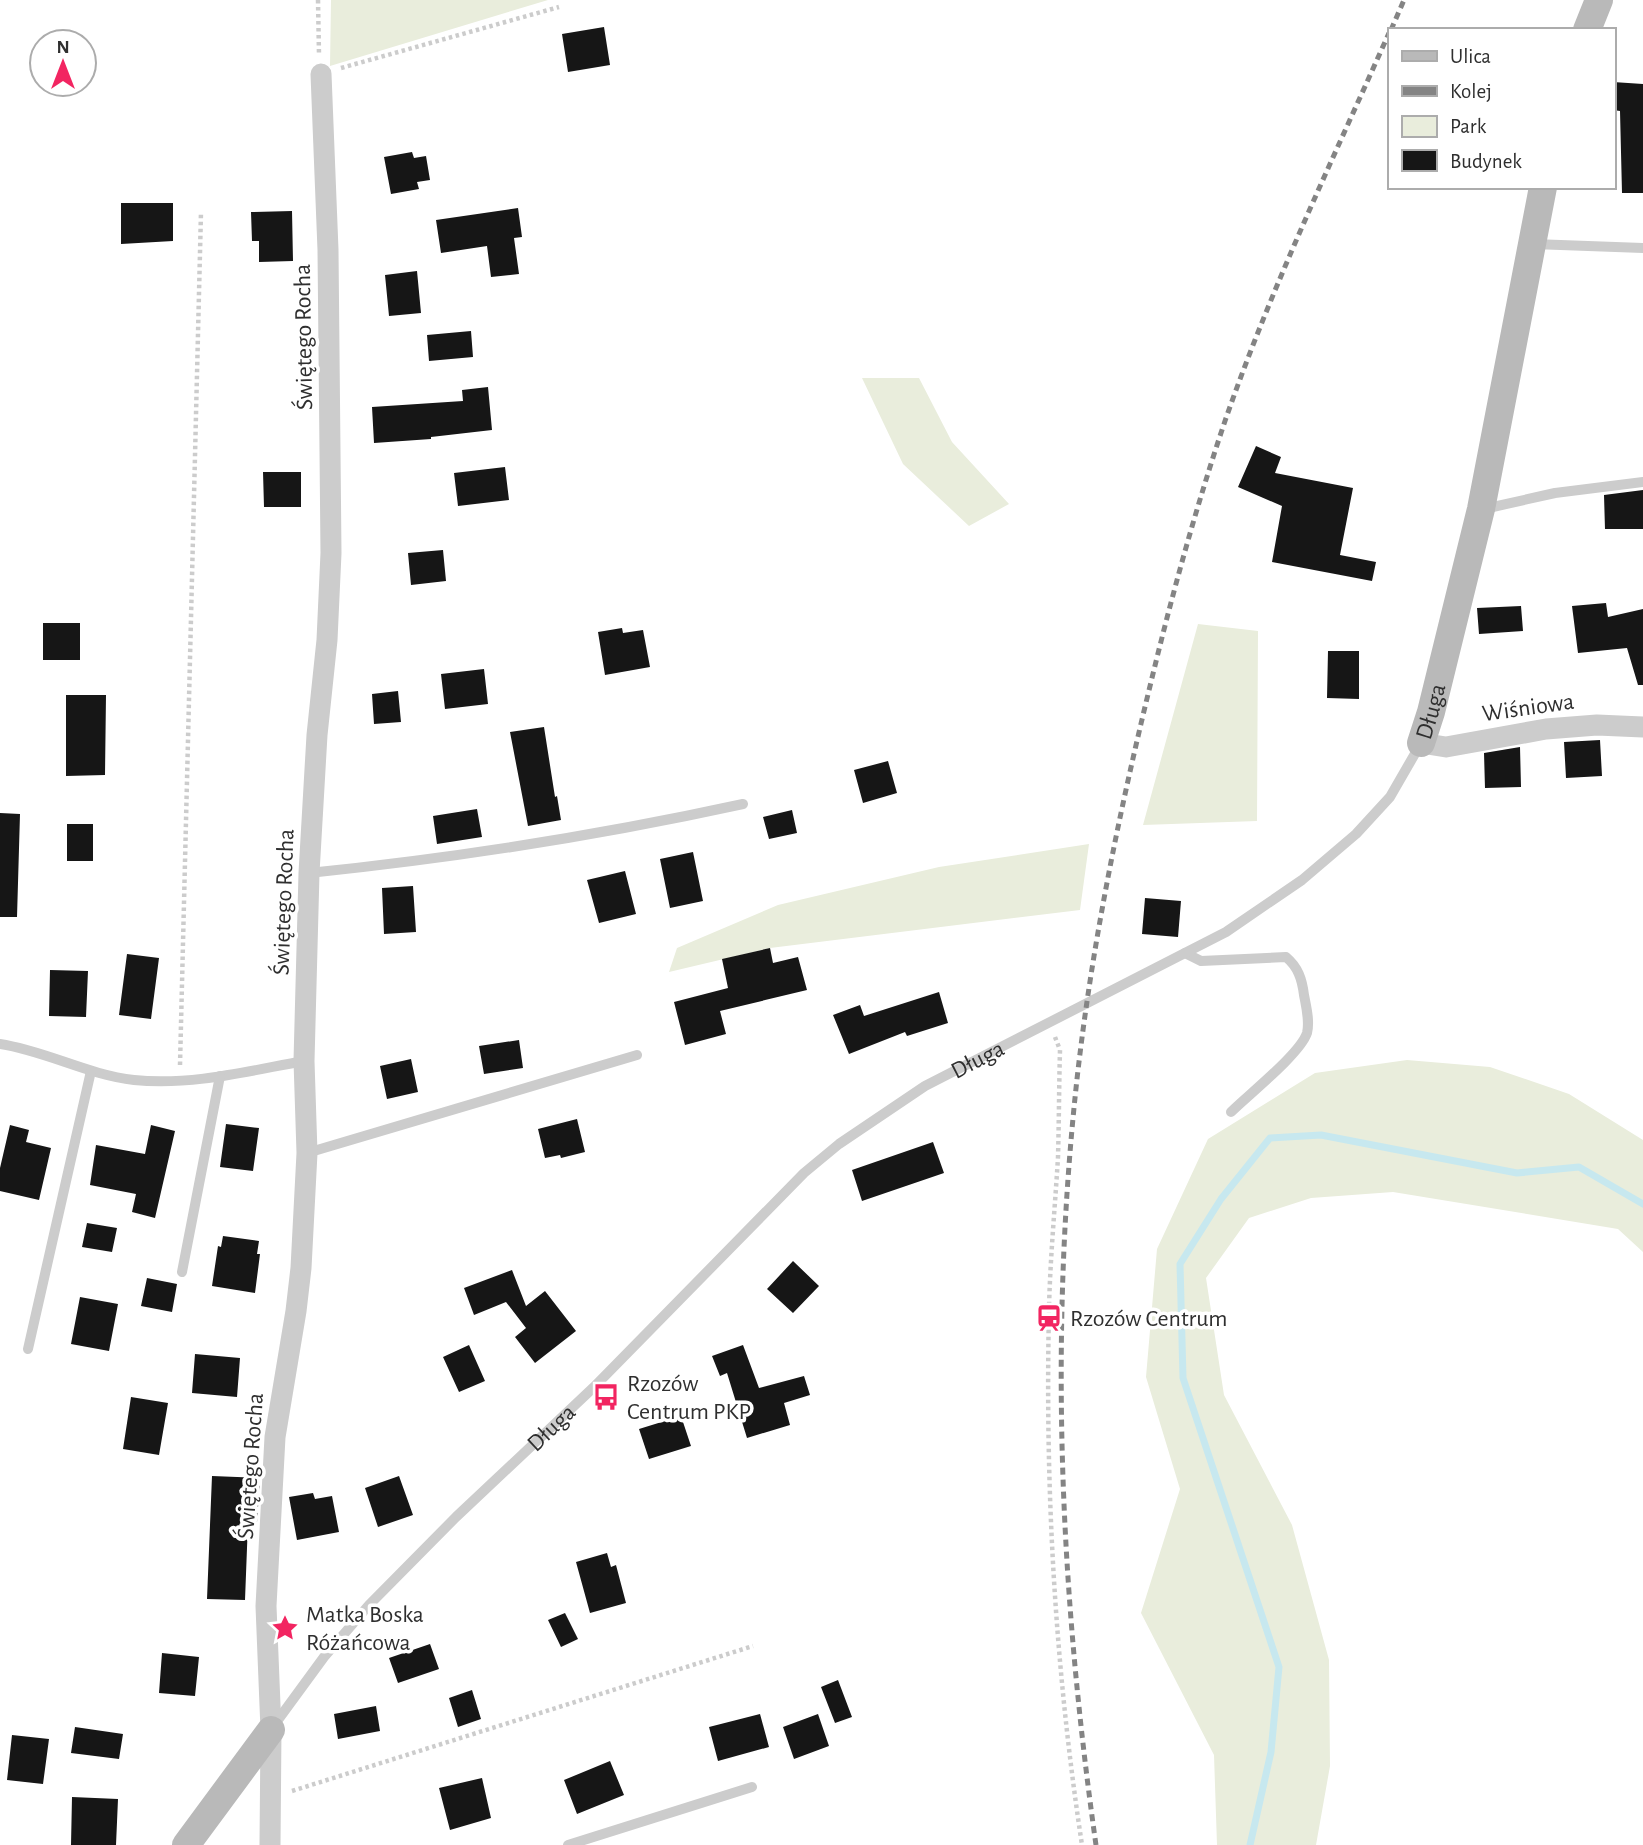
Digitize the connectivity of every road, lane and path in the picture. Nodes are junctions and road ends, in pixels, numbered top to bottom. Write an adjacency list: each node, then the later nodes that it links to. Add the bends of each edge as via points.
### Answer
1 (318, 0): 5 (path)
2 (1599, 0): 4 (street)
3 (559, 7): 5 (path)
4 (1588, 28)
5 (321, 74): 15 (street, Świętego Rocha, via 331,553)
6 (1543, 189): 8 (street, Długa)
7 (201, 212): 23 (path)
8 (1530, 243): 9 (lane); 11 (street, Długa)
9 (1643, 248)
10 (1643, 482): 11 (lane)
11 (1481, 509): 13 (street, Długa)
12 (1643, 727): 13 (street, Wiśniowa, via 1546,729 1446,747)
13 (1421, 743): 16 (lane, Długa, via 1390,797 1356,834 1280,895)
14 (743, 804): 15 (lane, via 587,834)
15 (309, 873): 20 (street, Świętego Rocha)
16 (1185, 953): 17 (lane, Długa); 24 (lane, via 1201,961 1286,957 1296,966 1303,989 1307,1033 1295,1051)
17 (1049, 1023): 29 (lane, Długa, via 925,1086 804,1173 594,1387 369,1605); 35 (path, via 1060,1050 1049,1309 1053,1588)
18 (0, 1044): 21 (lane, via 26,1048)
19 (637, 1055): 25 (lane)
20 (304, 1061): 22 (lane); 25 (street, Świętego Rocha)
21 (91, 1071): 23 (lane, via 133,1080); 27 (lane)
22 (219, 1076): 23 (lane); 26 (lane)
23 (180, 1081)
24 (1231, 1112)
25 (307, 1153): 29 (street, Świętego Rocha, via 296,1311 275,1437 267,1606)
26 (182, 1272)
27 (28, 1349)
28 (753, 1646): 31 (path)
29 (271, 1730): 31 (street, Świętego Rocha); 32 (street, Długa)
30 (752, 1787): 34 (lane)
31 (271, 1797): 33 (street, Świętego Rocha)
32 (186, 1845)
33 (270, 1845)
34 (568, 1845)
35 (1082, 1845)

